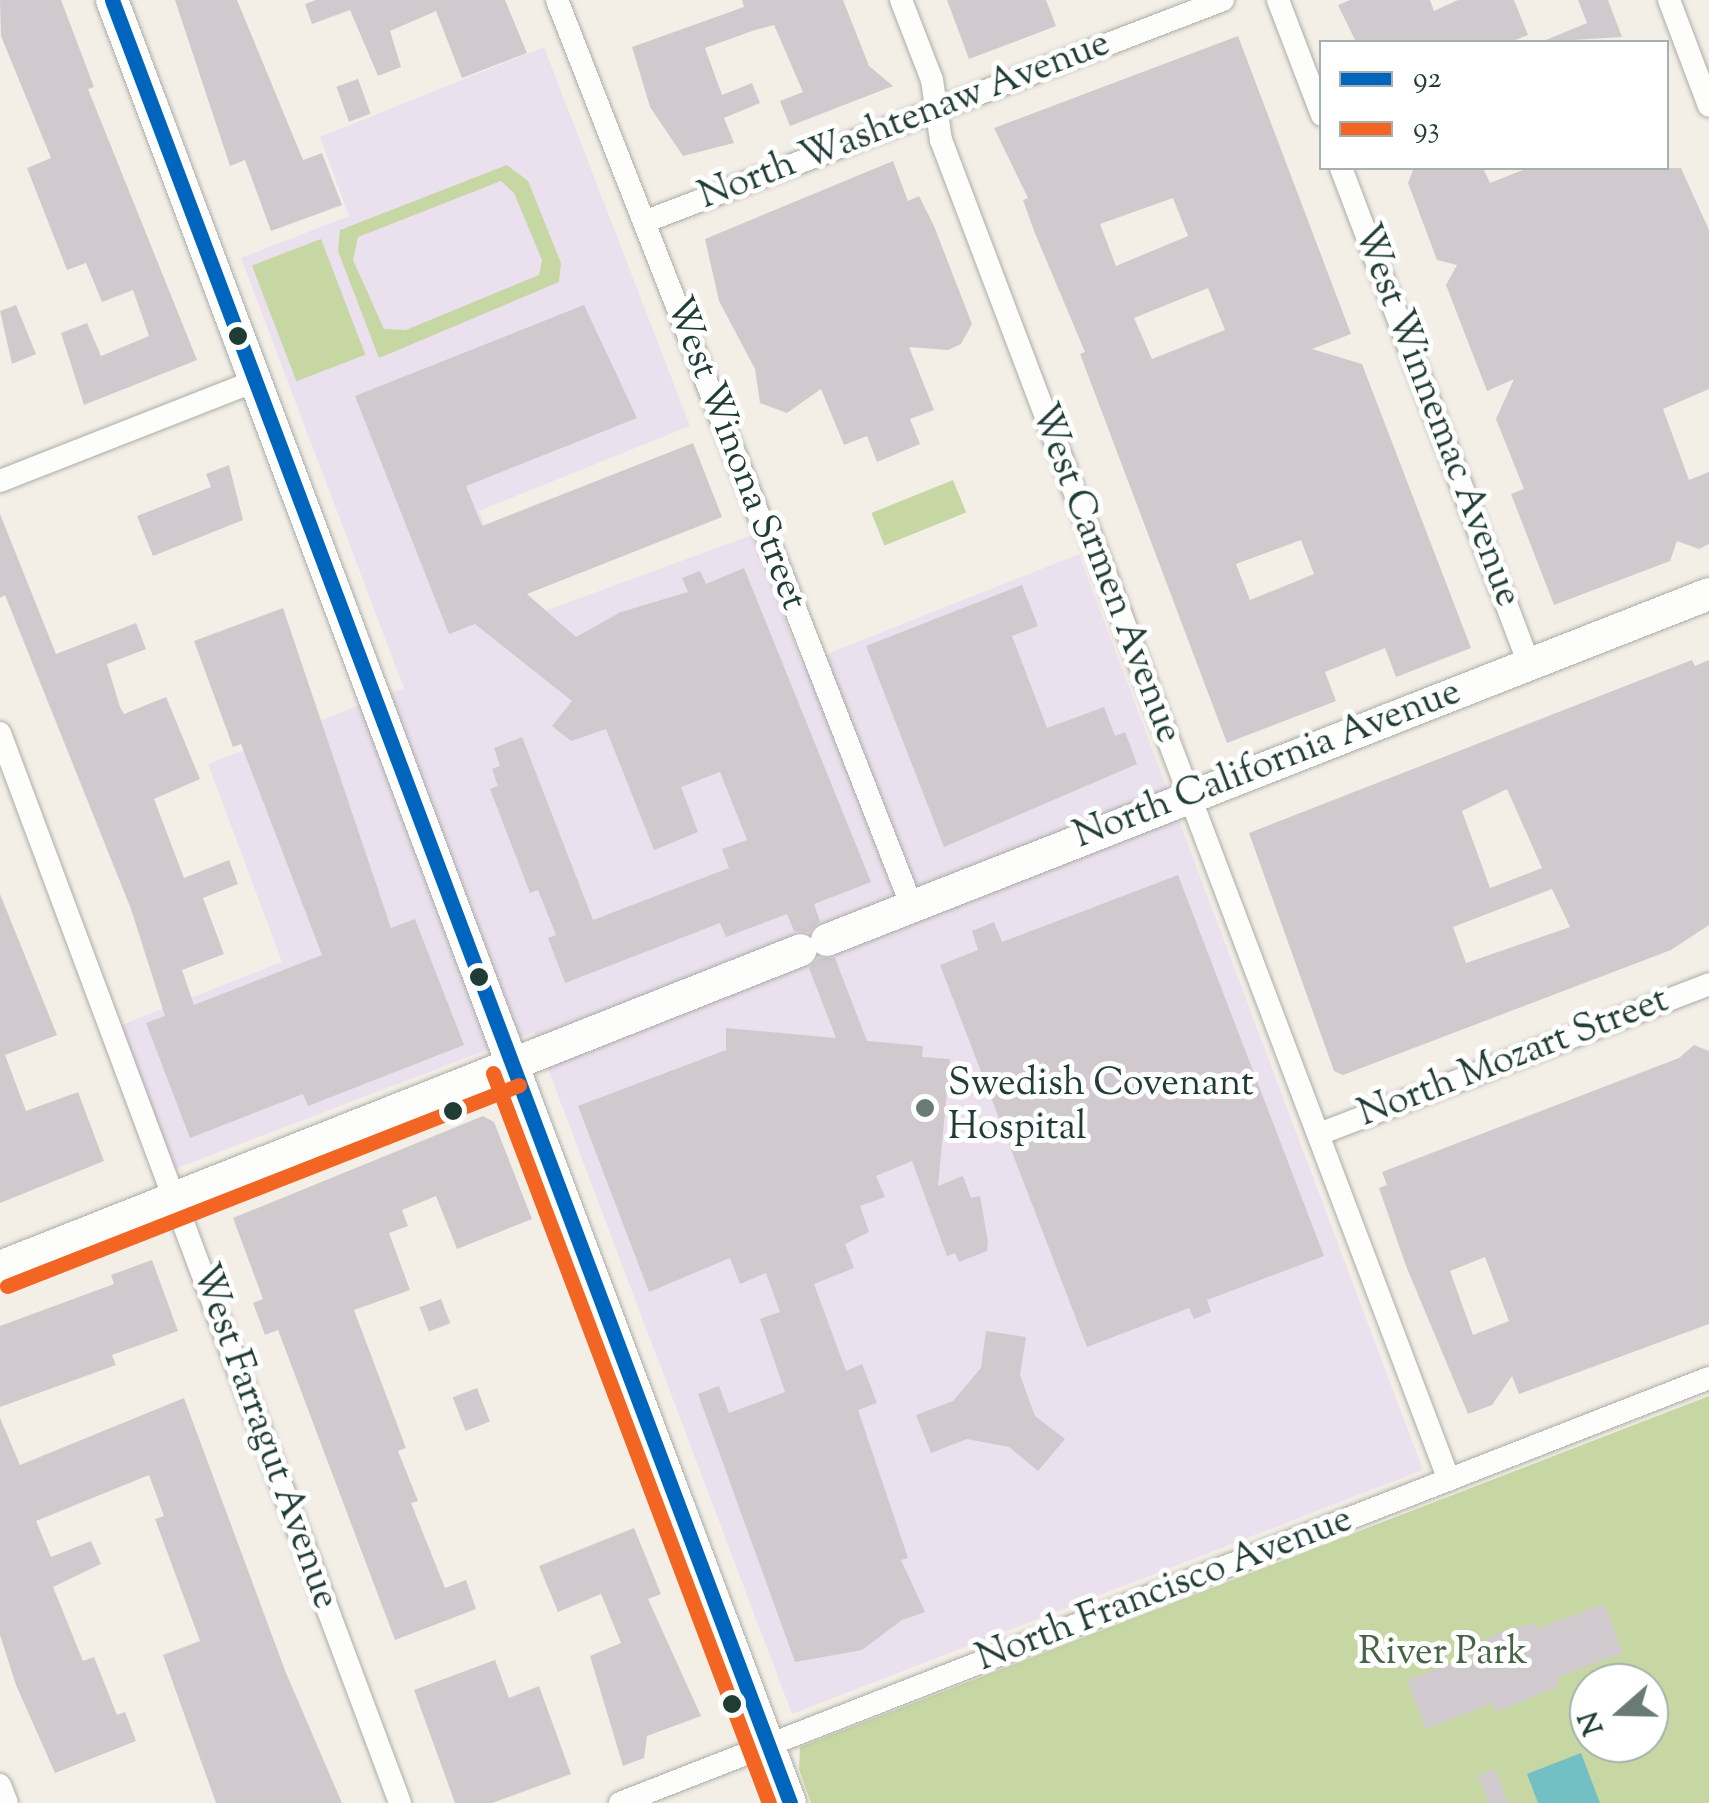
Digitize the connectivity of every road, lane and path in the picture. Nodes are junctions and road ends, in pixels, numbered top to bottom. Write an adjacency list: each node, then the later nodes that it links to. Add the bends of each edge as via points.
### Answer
1 (112, 0): 12 (main road)
2 (557, 0): 11 (street, West Winona Street)
3 (901, 0): 9 (street, West Carmen Avenue, via 932,80)
4 (1222, 0): 9 (street, North Washtenaw Avenue)
5 (1278, 0): 8 (street)
6 (1669, 0): 7 (street)
7 (1709, 106)
8 (1319, 107)
9 (935, 108): 11 (street, North Washtenaw Avenue); 17 (street, West Carmen Avenue, via 941,140)
10 (1343, 170): 15 (street, West Winnemac Avenue)
11 (644, 222): 18 (street, West Winona Street)
12 (255, 381): 13 (street); 20 (main road)
13 (0, 481)
14 (1709, 594): 15 (main road, North California Avenue)
15 (1529, 664): 17 (main road, North California Avenue)
16 (0, 733): 22 (street, West Farragut Avenue)
17 (1188, 797): 18 (main road, North California Avenue); 21 (street, West Carmen Avenue)
18 (912, 907): 20 (main road, North California Avenue)
19 (1709, 984): 21 (street, North Mozart Street)
20 (512, 1066): 22 (main road, North California Avenue); 26 (main road)
21 (1320, 1134): 25 (street, West Carmen Avenue)
22 (174, 1198): 23 (main road, North California Avenue); 29 (street, West Farragut Avenue)
23 (0, 1266)
24 (1709, 1378): 25 (street, North Francisco Avenue)
25 (1449, 1480): 26 (street, North Francisco Avenue)
26 (768, 1745): 30 (street, North Francisco Avenue); 31 (main road)
27 (0, 1785): 28 (street)
28 (7, 1803)
29 (400, 1803)
30 (620, 1803)
31 (790, 1803)

